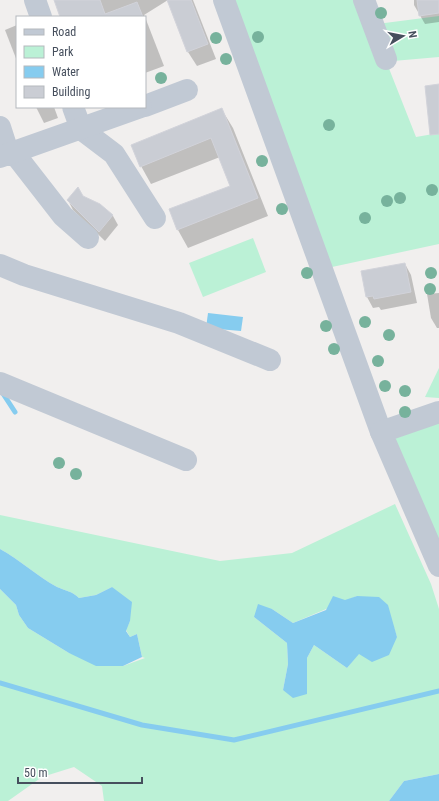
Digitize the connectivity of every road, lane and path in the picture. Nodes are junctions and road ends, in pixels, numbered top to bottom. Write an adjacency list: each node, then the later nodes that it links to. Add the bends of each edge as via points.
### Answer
1 (35, 0): 4 (street)
2 (224, 0): 19 (street)
3 (364, 0): 5 (street)
4 (41, 16)
5 (386, 59)
6 (188, 90): 7 (street)
7 (146, 106)
8 (73, 108): 11 (street)
9 (138, 108): 11 (street)
10 (0, 127): 12 (street)
11 (81, 129): 12 (street); 13 (street, via 114,154)
12 (8, 155): 14 (street, via 63,216)
13 (155, 218)
14 (88, 238)
15 (0, 265): 16 (street, via 24,275 179,323)
16 (270, 360)
17 (0, 383): 20 (street)
18 (439, 412): 19 (street)
19 (381, 432): 21 (street)
20 (186, 460)
21 (439, 566)

